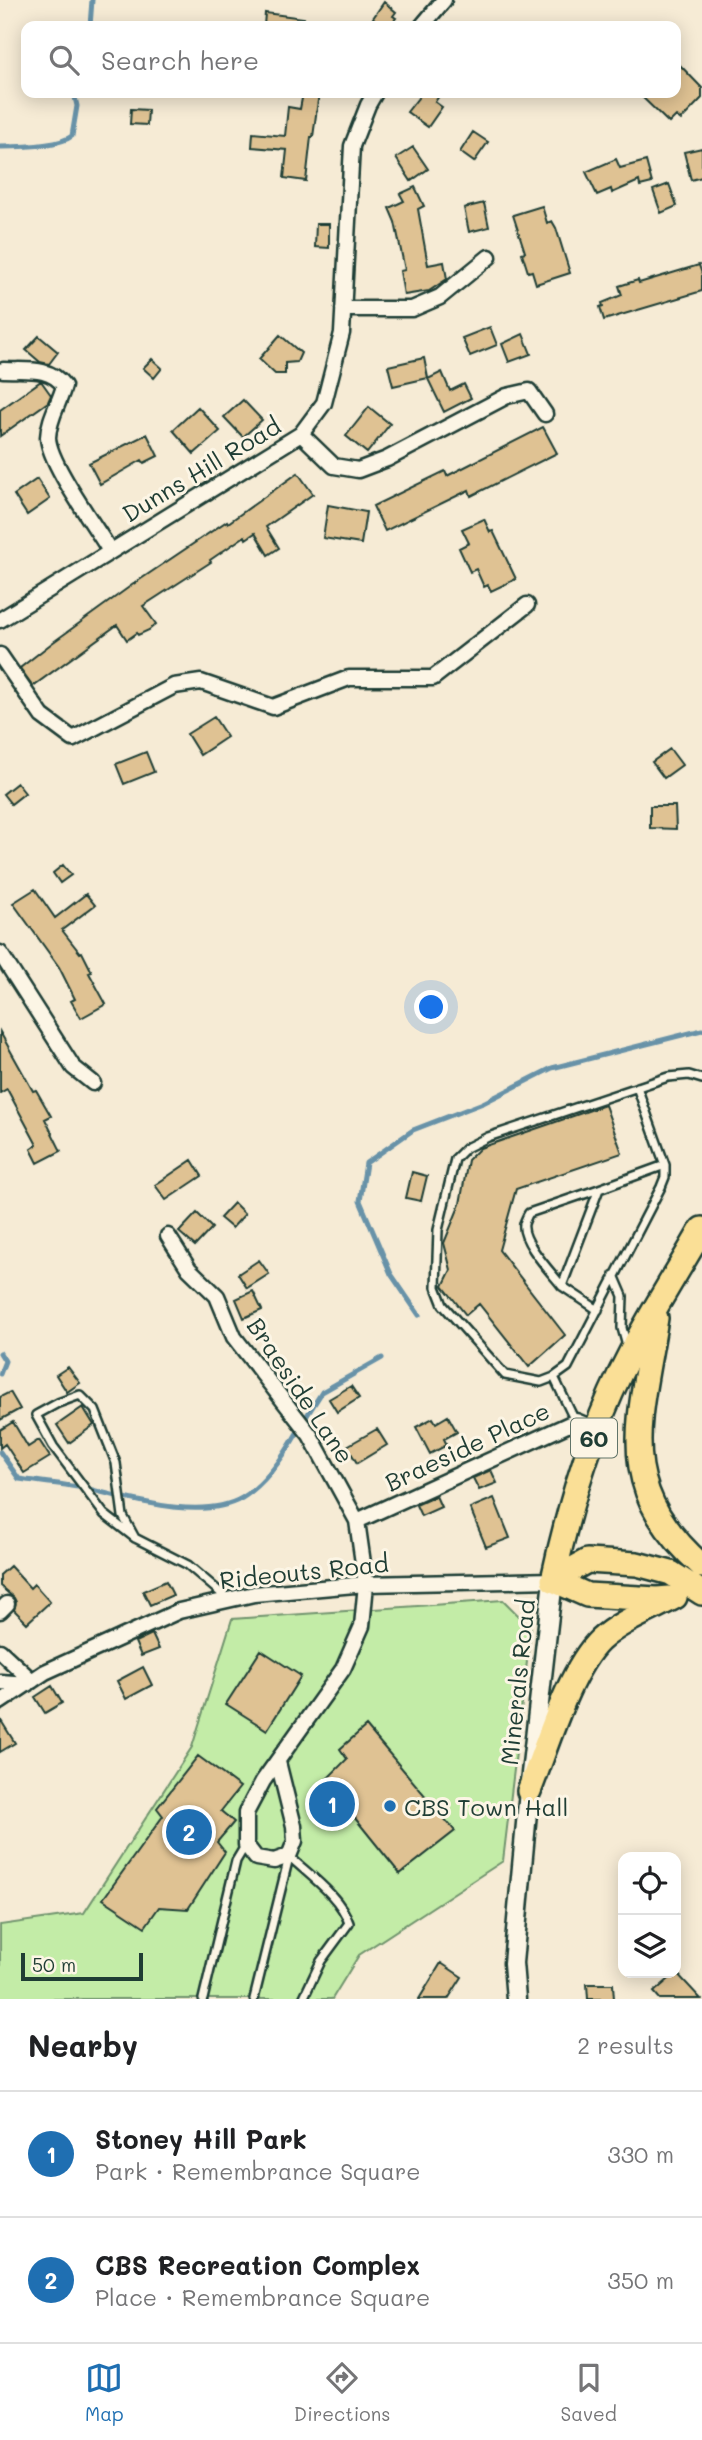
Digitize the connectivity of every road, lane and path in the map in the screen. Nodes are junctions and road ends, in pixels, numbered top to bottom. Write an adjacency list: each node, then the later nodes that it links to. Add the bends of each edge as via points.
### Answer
1 (444, 0): 2 (street)
2 (426, 21)
3 (372, 98): 5 (street, Dunns Hill Road, via 352,146)
4 (489, 257): 5 (street, via 440,297 412,309)
5 (344, 309): 8 (street, Dunns Hill Road, via 324,403)
6 (4, 370): 9 (street, via 44,371 64,386 48,440 56,463)
7 (545, 414): 8 (street, via 529,391 507,396 358,470 334,466)
8 (301, 434): 9 (street, Dunns Hill Road)
9 (110, 551): 11 (street, Dunns Hill Road)
10 (527, 605): 12 (street, via 433,678 349,678 273,707 201,682 174,686 73,739 42,716)
11 (0, 620)
12 (0, 655)
13 (0, 953): 15 (street, via 73,1068)
14 (702, 1081): 16 (lane, via 689,1075)
15 (93, 1083)
16 (637, 1087): 17 (lane); 26 (lane, via 488,1137 454,1160 438,1230 436,1287 443,1305 505,1375 541,1382)
17 (665, 1165): 18 (lane); 21 (lane, via 662,1186)
18 (599, 1189): 22 (lane); 22 (lane, via 529,1213 524,1223 525,1234)
19 (702, 1229): 23 (main road, 60)
20 (168, 1236): 28 (street, Braeside Lane, via 189,1269 218,1296 234,1337 310,1435)
21 (614, 1275): 24 (lane); 25 (lane, via 623,1296 622,1328)
22 (562, 1286): 24 (lane)
23 (658, 1306): 25 (main road, 60); 30 (main road, via 638,1427 640,1470 661,1520)
24 (598, 1310): 26 (lane, via 568,1367)
25 (629, 1355): 27 (main road, 60)
26 (554, 1377): 27 (lane)
27 (586, 1426): 28 (street, Braeside Place); 31 (main road, 60)
28 (357, 1521): 32 (street, Braeside Lane)
29 (135, 1538): 29 (lane, via 123,1516 116,1463 94,1410 79,1395 36,1415 53,1446 104,1514); 35 (lane, via 188,1565)
30 (702, 1566)
31 (553, 1580): 32 (street, Rideouts Road); 33 (main road, via 587,1562 637,1563 671,1573); 34 (main road, via 587,1595); 41 (street, Minerals Road)
32 (366, 1584): 35 (street, Rideouts Road); 40 (street, Braeside Lane, via 362,1626 343,1669)
33 (701, 1592): 34 (main road)
34 (675, 1597): 41 (main road, via 628,1621 586,1657)
35 (229, 1600): 38 (street, Rideouts Road, via 179,1611)
36 (0, 1650): 38 (street)
37 (0, 1682): 38 (street)
38 (30, 1682): 39 (street, Rideouts Road)
39 (0, 1702)
40 (278, 1762): 42 (street, Braeside Lane, via 246,1813); 43 (street, via 294,1826 295,1842)
41 (529, 1791): 47 (street, Minerals Road, via 513,1963)
42 (246, 1845): 43 (street, via 256,1858 274,1861); 44 (lane, via 236,1861)
43 (289, 1856): 45 (lane); 46 (lane, via 330,1895 349,1923 321,1961)
44 (203, 1999)
45 (254, 1999)
46 (303, 1999)
47 (516, 1999)

